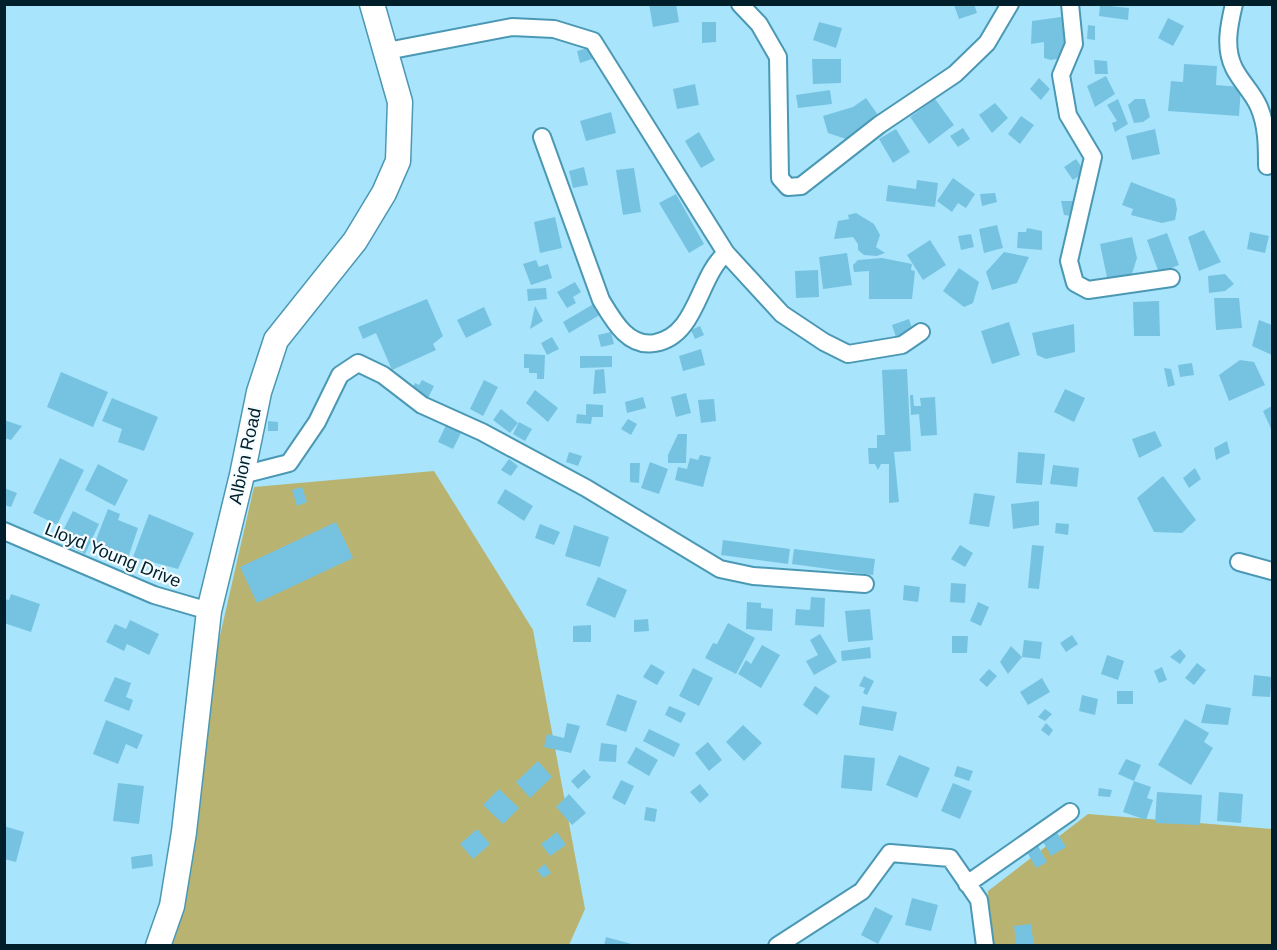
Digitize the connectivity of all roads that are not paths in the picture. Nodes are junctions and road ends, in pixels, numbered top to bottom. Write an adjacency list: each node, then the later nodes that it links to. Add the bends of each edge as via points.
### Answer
1 (372, 4): 6 (street, Albion Road)
2 (740, 4): 3 (street, via 759,24 778,57 780,178 794,188 955,74 987,43)
3 (1010, 4)
4 (1070, 4): 10 (street, via 1074,44 1061,75 1068,115 1093,157 1069,261 1076,283 1088,290)
5 (1234, 4): 8 (street, via 1228,28 1229,49 1234,67 1259,105 1266,126)
6 (387, 51): 9 (street, via 512,27 554,29 592,41); 12 (street, Albion Road, via 400,102 398,161 355,241 276,340 259,392)
7 (542, 137): 9 (street, via 601,300 613,321 639,343 664,342 676,333 691,314 712,268)
8 (1267, 166)
9 (726, 253): 11 (street, via 782,314 848,354 902,345)
10 (1171, 278)
11 (921, 332)
12 (242, 475): 16 (street, via 289,463 317,422 340,375 358,363 383,375 422,405 482,432 586,488 720,568 753,576); 17 (street, Albion Road)
13 (4, 531): 17 (street, Lloyd Young Drive, via 154,595)
14 (1239, 562): 15 (street)
15 (1272, 572)
16 (865, 584)
17 (209, 611): 20 (street, Albion Road, via 184,832 172,906)
18 (1070, 812): 19 (street)
19 (968, 884): 21 (street, via 950,858 890,853 862,891); 22 (street, via 979,900)
20 (158, 945)
21 (777, 945)
22 (985, 945)

